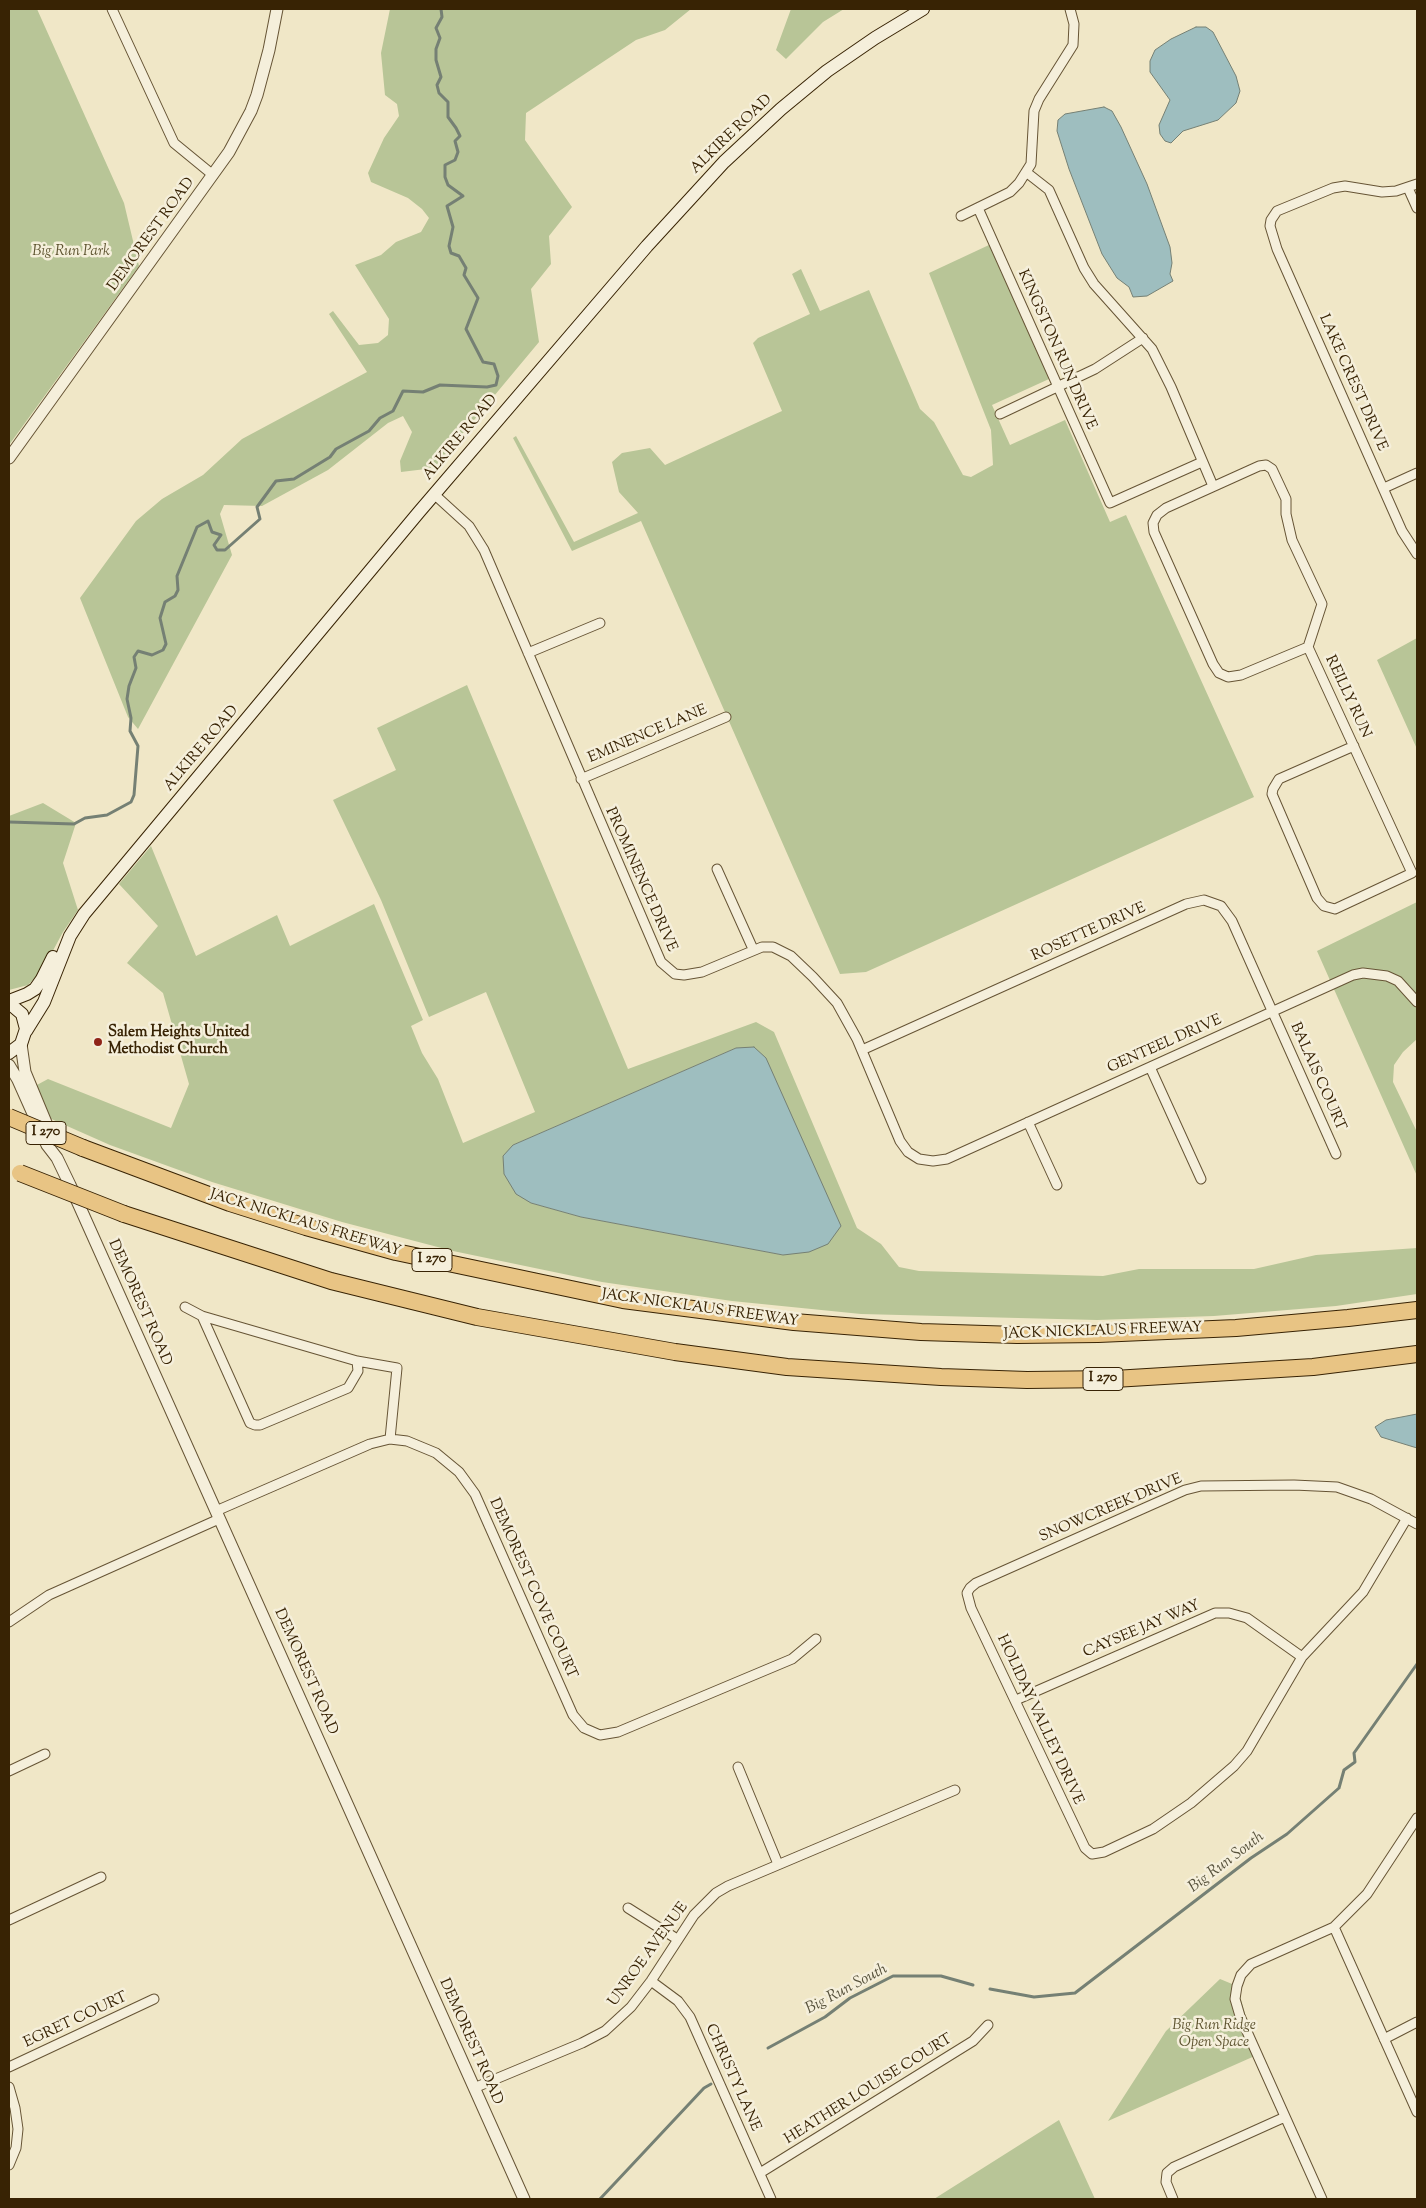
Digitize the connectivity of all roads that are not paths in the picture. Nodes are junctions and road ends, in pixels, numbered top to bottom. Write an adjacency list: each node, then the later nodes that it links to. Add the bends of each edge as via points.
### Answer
1 (112, 9): 6 (street, via 174,143)
2 (278, 9): 6 (street, DEMOREST ROAD, via 251,111)
3 (923, 9): 20 (main road, ALKIRE ROAD, via 827,71 724,162 647,246)
4 (1070, 9): 5 (street, via 1074,24 1073,45 1034,111 1032,156)
5 (1026, 172): 9 (street, via 1010,192); 12 (street, via 1049,190 1084,268 1106,299)
6 (213, 175): 15 (street, DEMOREST ROAD)
7 (1417, 184): 8 (street)
8 (1408, 188): 10 (street); 19 (street, LAKE CREST DRIVE, via 1382,192 1352,187 1333,188 1278,211 1271,220 1270,232)
9 (978, 208): 11 (street); 13 (street, KINGSTON RUN DRIVE)
10 (1417, 208)
11 (961, 216)
12 (1143, 338): 13 (street, via 1112,359); 16 (street, via 1171,387)
13 (1058, 387): 14 (street); 16 (street, KINGSTON RUN DRIVE, via 1110,503)
14 (1000, 414)
15 (9, 458)
16 (1202, 462): 18 (street)
17 (1417, 473): 19 (street)
18 (1212, 486): 23 (street, REILLY RUN, via 1259,466 1266,465 1272,469 1286,499 1292,540 1322,604); 23 (street, via 1166,508 1152,523 1213,664 1219,673 1228,677 1241,675)
19 (1384, 488): 21 (street, LAKE CREST DRIVE, via 1402,531)
20 (434, 495): 24 (street, PROMINENCE DRIVE, via 458,514 477,537); 29 (main road, ALKIRE ROAD, via 84,914)
21 (1417, 554)
22 (600, 622): 24 (street)
23 (1308, 647): 26 (street, REILLY RUN)
24 (528, 653): 27 (street, PROMINENCE DRIVE)
25 (726, 717): 27 (street, EMINENCE LANE)
26 (1354, 746): 26 (street, REILLY RUN, via 1412,874 1335,909 1324,906 1317,898 1272,794 1279,779)
27 (581, 778): 30 (street, PROMINENCE DRIVE, via 656,954 667,968 675,974 693,975)
28 (716, 869): 30 (street)
29 (70, 936): 31 (main road, ALKIRE ROAD, via 59,946 36,987); 34 (main road, ALKIRE ROAD, via 44,1002)
30 (753, 949): 36 (street, PROMINENCE DRIVE, via 773,947 802,966 837,1003)
31 (9, 1002): 34 (main road, via 22,1014)
32 (1417, 1002): 33 (street, GENTEEL DRIVE, via 1398,981 1363,973)
33 (1272, 1012): 36 (street, ROSETTE DRIVE, via 1227,913 1221,906 1204,900 1186,904); 39 (street, GENTEEL DRIVE); 42 (street, BALAIS COURT)
34 (26, 1031): 35 (main road, ALKIRE ROAD)
35 (21, 1044): 37 (main road); 43 (street, DEMOREST ROAD, via 25,1072)
36 (862, 1050): 44 (street, PROMINENCE DRIVE, via 900,1141)
37 (9, 1053)
38 (9, 1065): 43 (street, DEMOREST ROAD, via 47,1144)
39 (1150, 1067): 41 (street, GENTEEL DRIVE); 46 (street)
40 (9, 1118): 49 (highway, JACK NICKLAUS FREEWAY / I 270, bridge, via 230,1203 306,1227 396,1252 623,1300 794,1322 921,1332 1017,1335 1236,1328)
41 (1028, 1122): 44 (street, GENTEEL DRIVE, via 946,1159); 47 (street)
42 (1336, 1154)
43 (58, 1158): 54 (street, DEMOREST ROAD)
44 (919, 1159)
45 (14, 1170): 51 (highway, I 270, bridge, via 124,1214 331,1281 477,1317 675,1352 787,1367 1027,1380 1114,1379 1313,1367)
46 (1201, 1179)
47 (1057, 1185)
48 (185, 1307): 50 (street)
49 (1417, 1310)
50 (202, 1316): 52 (street); 52 (street, via 250,1423 255,1425 348,1388 358,1371)
51 (1417, 1354)
52 (357, 1361): 53 (street, via 397,1368)
53 (390, 1439): 54 (street, via 352,1451); 59 (street, DEMOREST COVE COURT, via 436,1453 459,1472 474,1494 573,1715 584,1728 600,1735 618,1732 792,1659)
54 (218, 1515): 58 (street, via 49,1595); 80 (street, DEMOREST ROAD)
55 (1407, 1518): 56 (street, SNOWCREEK DRIVE); 57 (street, SNOWCREEK DRIVE, via 1371,1499 1337,1487 1200,1486 976,1583); 60 (street, via 1363,1592)
56 (1417, 1524)
57 (968, 1593): 61 (street, HOLIDAY VALLEY DRIVE, via 971,1608)
58 (9, 1622)
59 (816, 1639)
60 (1302, 1657): 61 (street, CAYSEE JAY WAY, via 1247,1618 1215,1613); 61 (street, HOLIDAY VALLEY DRIVE, via 1247,1751 1234,1766 1153,1830 1092,1854 1079,1839)
61 (1016, 1700)
62 (46, 1754): 64 (street)
63 (738, 1767): 67 (street)
64 (9, 1771)
65 (955, 1790): 67 (street, UNROE AVENUE)
66 (1417, 1818): 71 (street, via 1367,1894)
67 (778, 1864): 72 (street, UNROE AVENUE, via 716,1893 694,1914)
68 (101, 1877): 70 (street)
69 (628, 1908): 72 (street)
70 (9, 1920)
71 (1334, 1926): 77 (street); 82 (street, via 1251,1964 1241,1975 1235,1992 1236,2006)
72 (677, 1939): 73 (street, UNROE AVENUE)
73 (651, 1981): 80 (street, UNROE AVENUE, via 631,2007 605,2031); 84 (street, CHRISTY LANE, via 678,2001 690,2016)
74 (154, 2000): 78 (street, EGRET COURT)
75 (1417, 2022): 77 (street)
76 (988, 2024): 84 (street, HEATHER LOUISE COURT, via 973,2041)
77 (1384, 2039): 81 (street)
78 (9, 2067)
79 (9, 2087): 83 (street, via 18,2129 16,2148)
80 (474, 2088): 85 (street, DEMOREST ROAD)
81 (1417, 2112)
82 (1284, 2117): 87 (street, via 1188,2159 1167,2173 1166,2182); 88 (street)
83 (9, 2165)
84 (760, 2173): 86 (street, CHRISTY LANE)
85 (524, 2199)
86 (771, 2199)
87 (1173, 2199)
88 (1322, 2199)

